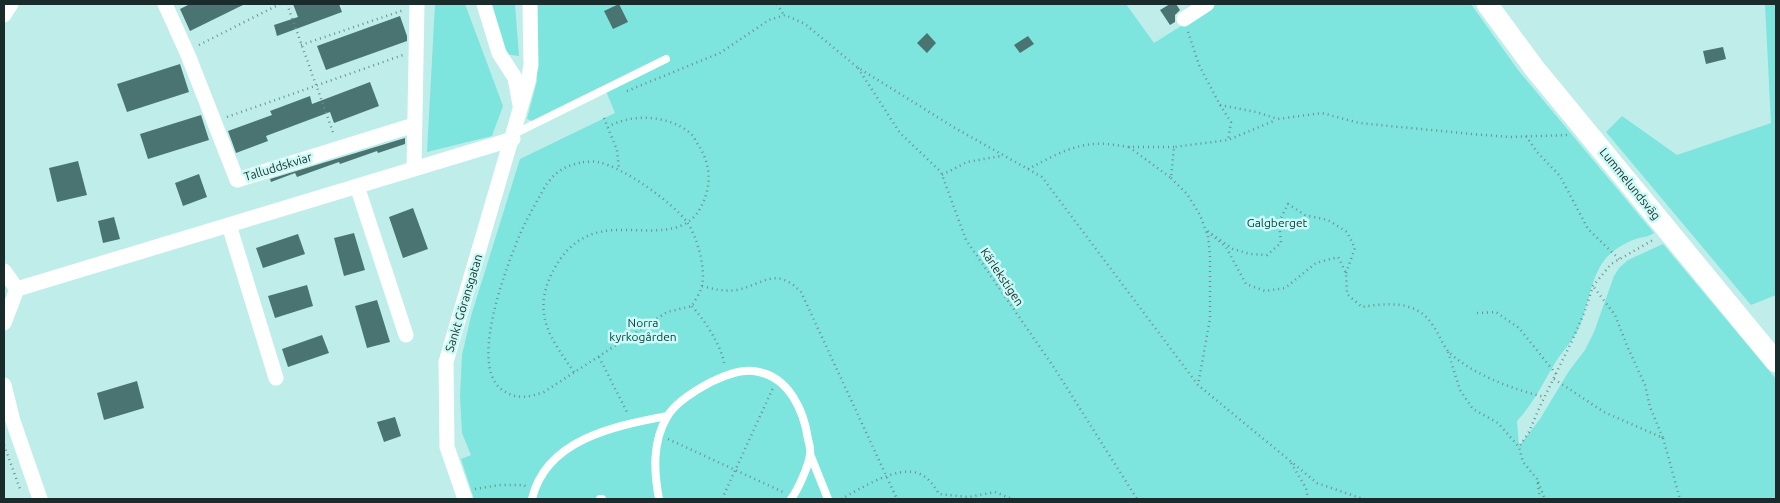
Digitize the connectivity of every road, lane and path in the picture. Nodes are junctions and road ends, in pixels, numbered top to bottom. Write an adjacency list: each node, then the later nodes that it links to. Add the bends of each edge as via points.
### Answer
1 (11, 4): 11 (street)
2 (165, 4): 16 (street, Talluddskviar)
3 (280, 4): 16 (path)
4 (287, 4): 14 (path)
5 (484, 4): 22 (street, via 499,52 515,78)
6 (530, 4): 22 (street, Sankt Göransgatan, via 531,65)
7 (777, 4): 12 (path)
8 (1207, 4): 13 (street)
9 (1487, 4): 58 (main road, Lummelundsväg, via 1535,69)
10 (417, 5): 14 (path); 15 (street)
11 (4, 15)
12 (785, 15): 18 (path, via 805,24); 20 (path, via 769,20 720,52)
13 (1184, 19): 21 (path, via 1199,65)
14 (301, 45): 19 (path)
15 (416, 50): 19 (path); 26 (street)
16 (186, 52): 25 (street, Talluddskviar)
17 (666, 59): 30 (lane)
18 (857, 67): 35 (path); 39 (path, Kärlekstigen, via 900,134)
19 (315, 86): 25 (path); 34 (path)
20 (623, 93)
21 (1220, 105): 24 (path); 31 (path, via 1231,122)
22 (521, 112): 30 (street, Sankt Göransgatan)
23 (604, 118): 27 (path)
24 (1278, 119): 29 (path, via 1322,113 1359,123); 31 (path)
25 (214, 121): 34 (street, Talluddskviar, via 237,180)
26 (414, 125): 34 (street, Talluddskviar); 36 (street)
27 (608, 127): 37 (path, via 617,150); 42 (path, via 642,117 676,124 691,134 704,154 709,186 700,208)
28 (1570, 135): 29 (path)
29 (1526, 136): 46 (path, via 1560,176 1588,229)
30 (513, 137): 36 (street); 80 (street, Sankt Göransgatan, via 446,362 447,447)
31 (1228, 140): 33 (path)
32 (1129, 147): 33 (path); 38 (path, via 1086,144); 40 (path)
33 (1174, 147): 40 (path)
34 (339, 148)
35 (1003, 156): 38 (path); 39 (path, via 967,162)
36 (414, 169): 41 (street)
37 (619, 169): 42 (path, via 642,183); 59 (path, via 598,162 583,162 565,167 549,180 516,242 496,299 490,328 490,370 500,389 528,398 544,392)
38 (1027, 169): 66 (path, via 1042,177)
39 (942, 175): 91 (path, Kärlekstigen, via 966,240 1055,370)
40 (1171, 178): 44 (path, via 1187,194)
41 (357, 186): 43 (street); 55 (street)
42 (688, 223): 49 (path, via 698,248); 59 (path, via 647,231 600,232 577,241 565,251 546,284 544,317 553,341)
43 (229, 225): 51 (street); 62 (street)
44 (1206, 230): 48 (path, via 1226,247 1246,284 1265,291 1285,288 1316,263 1338,257); 48 (path, via 1234,249 1267,255 1281,243 1279,222 1288,204 1305,215 1328,220 1348,232 1355,248); 66 (path, via 1210,255 1210,319)
45 (1653, 240): 46 (path)
46 (1620, 259): 50 (path, via 1611,264)
47 (4, 271): 51 (street)
48 (1346, 273): 56 (path, via 1347,294 1362,307 1394,304 1421,313 1432,323)
49 (702, 286): 52 (path); 77 (path, via 721,291 737,290 768,278 782,278 801,292)
50 (1593, 286): 60 (path); 71 (path, via 1615,314 1645,384 1650,407)
51 (17, 289): 54 (street)
52 (692, 306): 57 (path, via 667,312); 61 (path, via 706,323 722,356)
53 (1477, 313): 60 (path, via 1496,312 1519,328)
54 (4, 323)
55 (406, 335)
56 (1447, 349): 67 (path, via 1469,368 1483,375); 73 (path, via 1460,390 1473,409 1498,423)
57 (599, 357): 59 (path); 69 (path)
58 (1776, 362)
59 (574, 372)
60 (1556, 374): 63 (path)
61 (726, 375): 64 (lane, via 760,372); 68 (lane, via 698,389)
62 (276, 378)
63 (1554, 378): 67 (path); 71 (path, via 1604,412)
64 (777, 380): 74 (lane, via 799,407); 76 (path)
65 (4, 385): 84 (street)
66 (1198, 385): 75 (path)
67 (1544, 397): 73 (path)
68 (667, 416): 69 (lane); 70 (lane)
69 (633, 423): 81 (lane, via 576,443 542,473)
70 (660, 436): 76 (path); 85 (lane, via 654,459)
71 (1663, 438): 96 (path)
72 (4, 445): 79 (path)
73 (1519, 447): 78 (path, via 1523,462)
74 (810, 454): 82 (lane); 87 (lane)
75 (1290, 462): 92 (path, via 1306,488); 93 (path, via 1317,482)
76 (735, 470): 82 (path); 86 (path)
77 (886, 476): 83 (path, via 913,472 931,482 939,494); 88 (path); 89 (path)
78 (1537, 479): 94 (path); 95 (path)
79 (22, 493)
80 (464, 496): 81 (path, via 500,484 524,485)
81 (532, 496)
82 (792, 498)
83 (969, 498): 90 (path, via 995,492)
84 (40, 499)
85 (659, 499)
86 (722, 499)
87 (828, 499)
88 (841, 499)
89 (897, 499)
90 (1012, 499)
91 (1136, 499)
92 (1308, 499)
93 (1363, 499)
94 (1540, 499)
95 (1545, 499)
96 (1680, 499)

